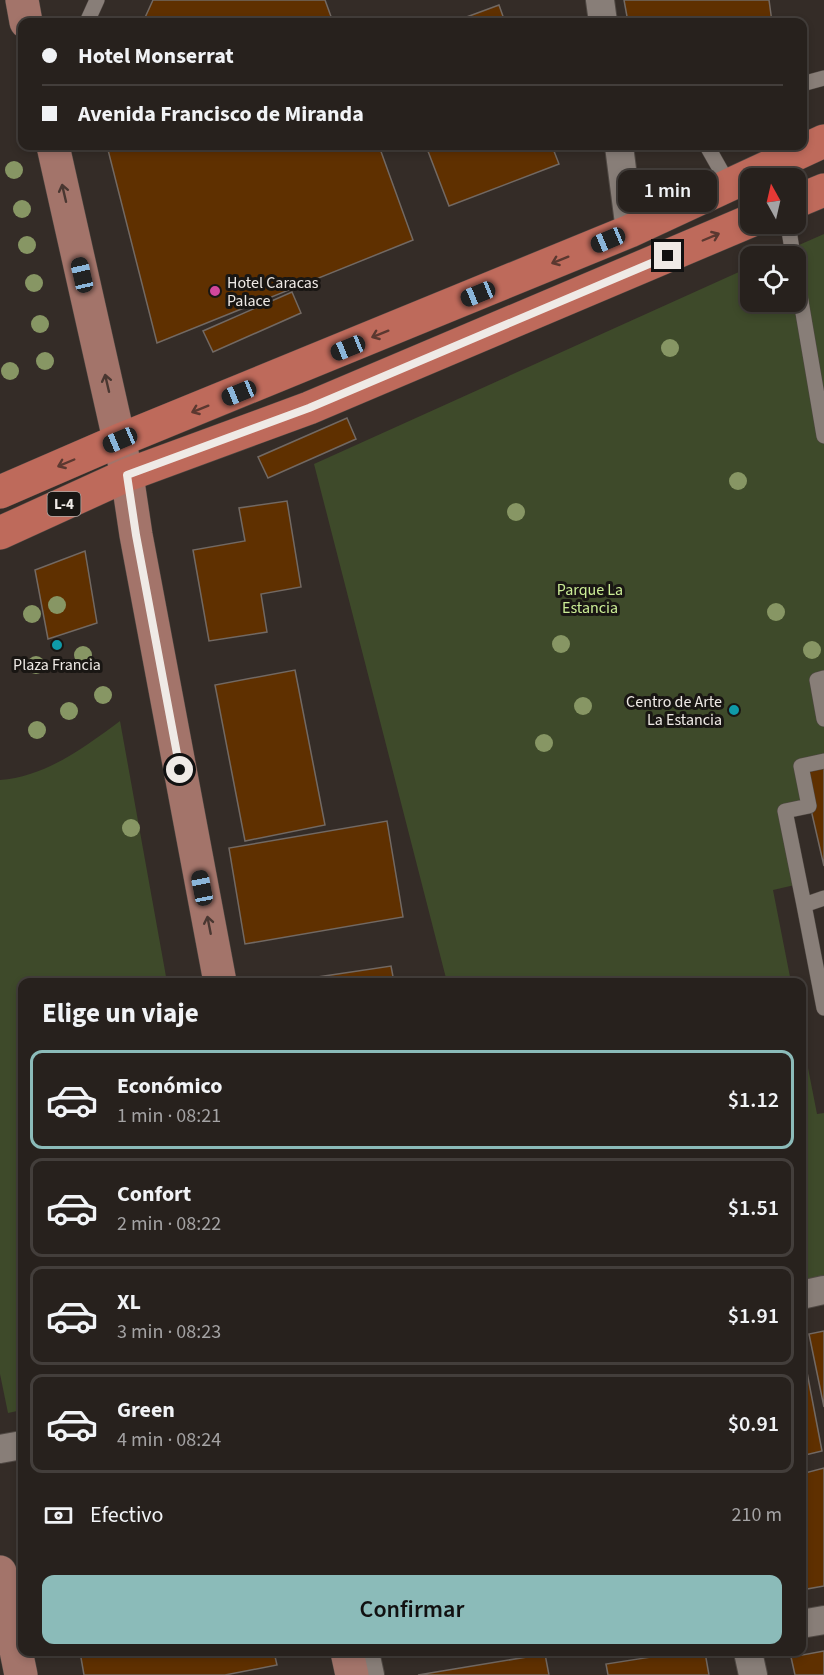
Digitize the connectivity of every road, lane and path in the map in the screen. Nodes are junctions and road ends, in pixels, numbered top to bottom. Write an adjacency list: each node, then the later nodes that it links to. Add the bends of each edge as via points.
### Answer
1 (22, 0): 4 (main road)
2 (97, 0): 5 (lane)
3 (600, 0): 6 (street)
4 (25, 18)
5 (89, 18)
6 (602, 18)
7 (824, 78): 8 (lane)
8 (807, 83)
9 (824, 141): 10 (main road, L-4)
10 (807, 149)
11 (54, 150): 22 (main road, one-way to 11)
12 (620, 150): 19 (street)
13 (709, 150): 15 (lane)
14 (805, 150): 15 (main road, L-4)
15 (729, 185): 19 (main road, L-4)
16 (824, 190): 17 (main road)
17 (806, 197)
18 (740, 225): 23 (main road, L-4, one-way to 18, via 309,408)
19 (630, 231): 22 (main road, L-4, one-way to 22)
20 (803, 312): 21 (lane)
21 (824, 435)
22 (120, 440): 23 (main road); 24 (main road, L-4, one-way to 24)
23 (127, 475): 25 (main road, L-4); 31 (main road, one-way to 23)
24 (0, 492)
25 (0, 533)
26 (824, 678): 27 (lane, via 817,680)
27 (824, 719)
28 (824, 761): 30 (lane, via 801,766 809,806 785,811)
29 (824, 898): 30 (lane)
30 (804, 905): 32 (lane)
31 (219, 978)
32 (824, 1008)
33 (824, 1290): 34 (street)
34 (806, 1294)
35 (18, 1446): 36 (street)
36 (0, 1449)
37 (0, 1572): 43 (main road)
38 (824, 1620): 39 (street)
39 (806, 1623)
40 (348, 1656): 44 (main road)
41 (366, 1656): 45 (street)
42 (749, 1656): 46 (street)
43 (21, 1675)
44 (352, 1675)
45 (370, 1675)
46 (753, 1675)

